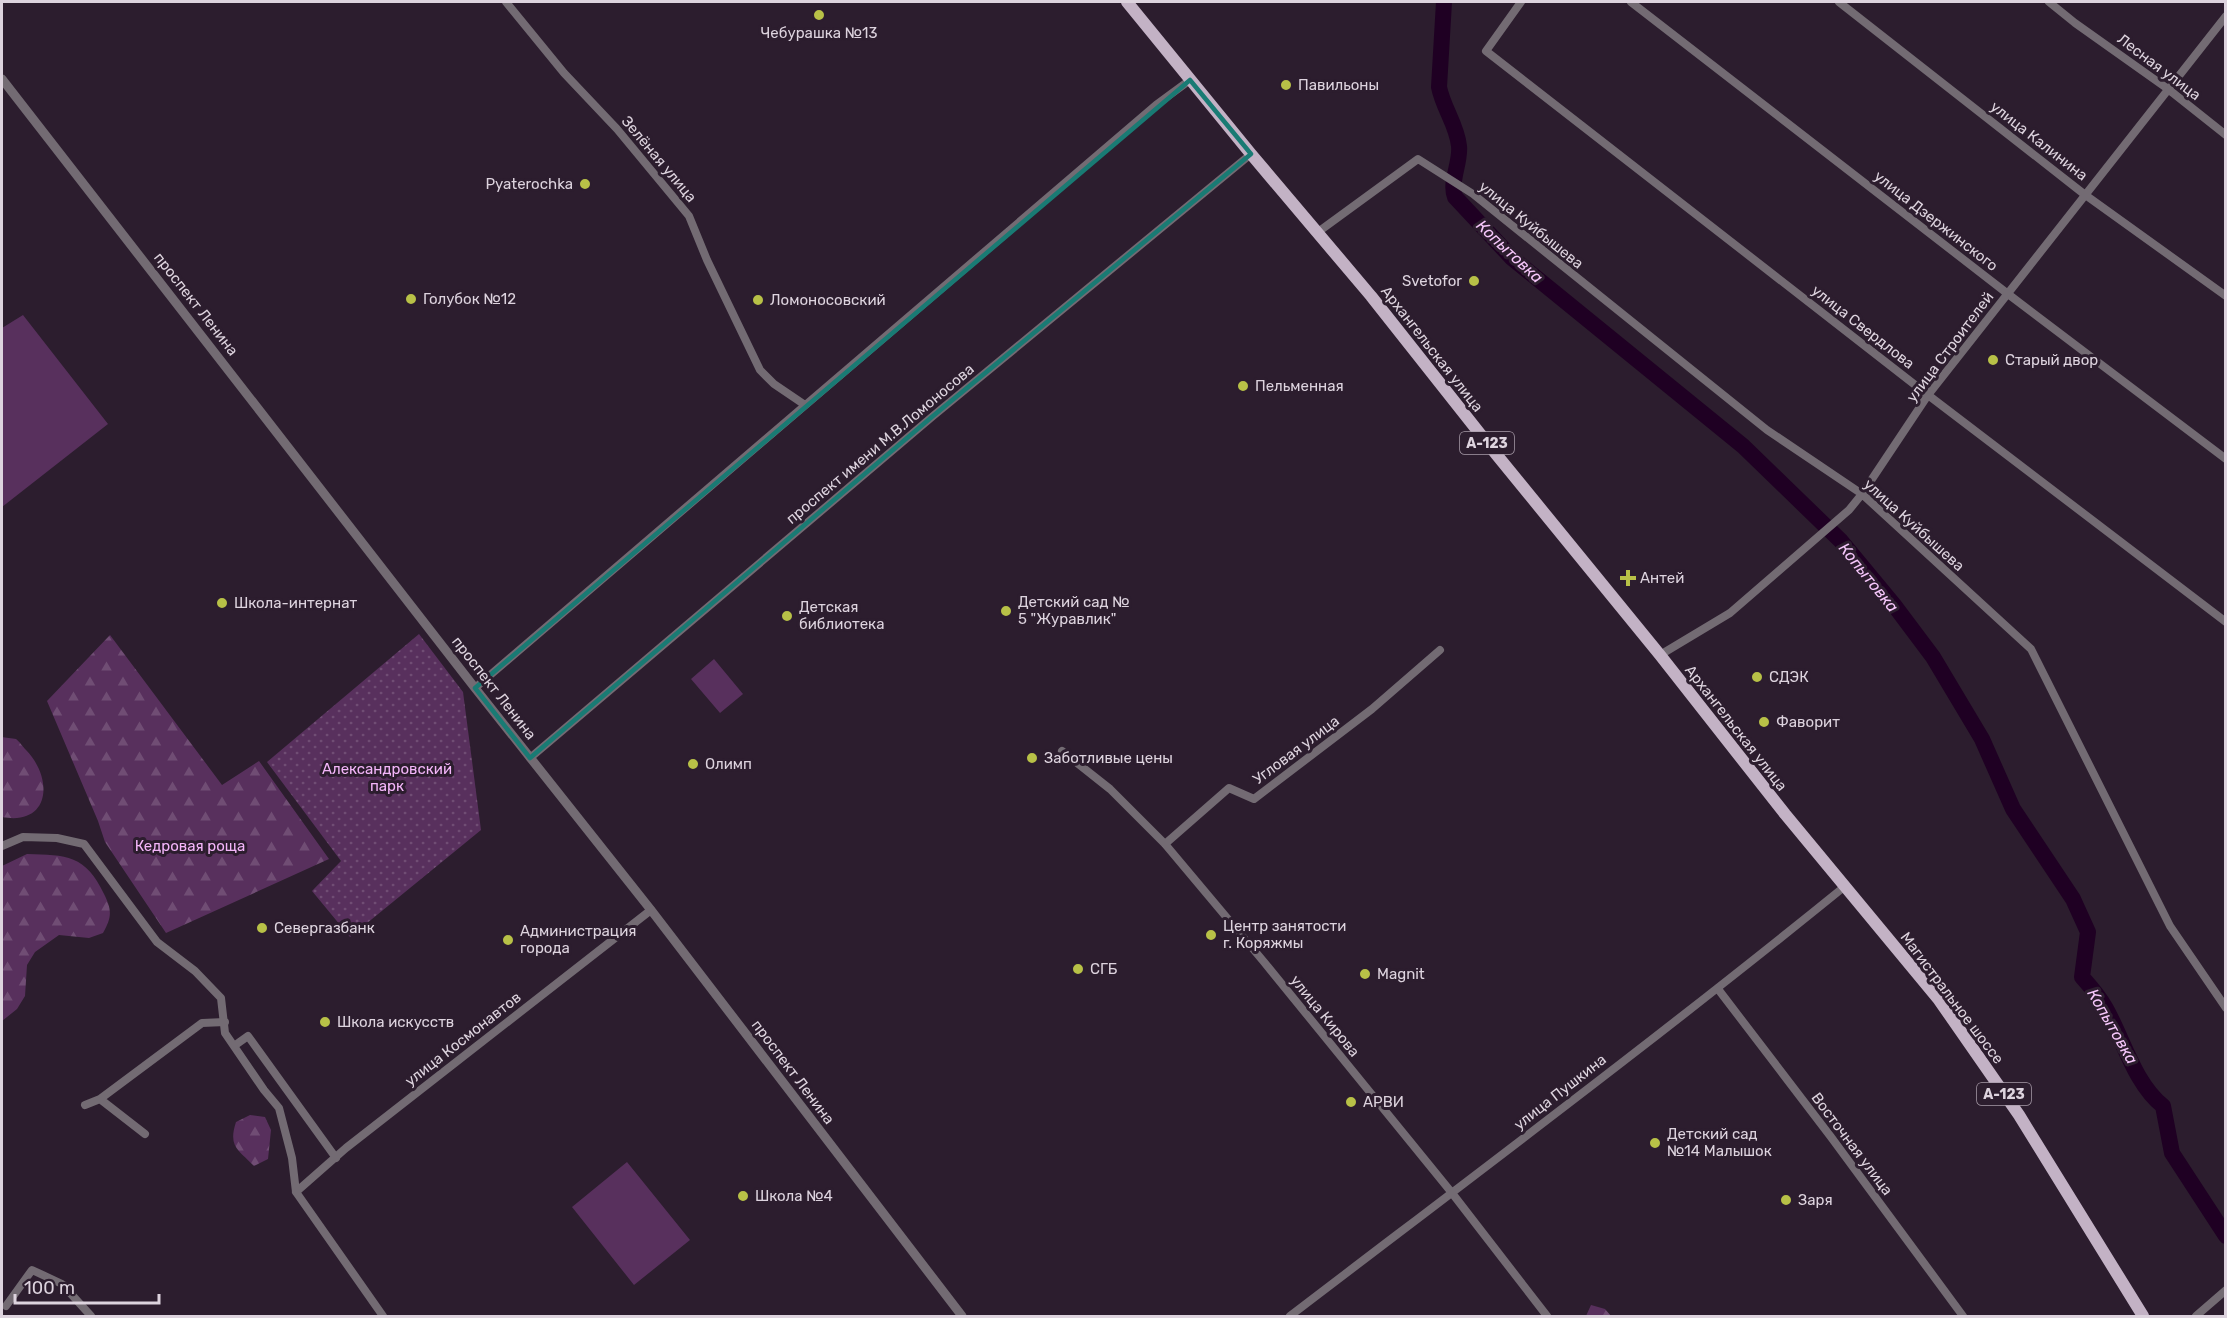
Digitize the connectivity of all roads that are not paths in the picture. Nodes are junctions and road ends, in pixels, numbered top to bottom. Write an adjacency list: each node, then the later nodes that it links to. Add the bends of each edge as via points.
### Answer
1 (506, 2): 18 (street, Зелёная улица, via 689,216 760,370)
2 (1127, 2): 9 (main road, Архангельская улица / А-123)
3 (1521, 2): 17 (street, улица Свердлова, via 1486,51)
4 (1631, 2): 15 (street, улица Дзержинского)
5 (1839, 2): 13 (street, улица Калинина)
6 (2049, 2): 10 (street, Лесная улица)
7 (2226, 16): 10 (street, улица Строителей)
8 (2, 79): 24 (street, проспект Ленина)
9 (1190, 80): 12 (main road, Архангельская улица / А-123); 18 (street)
10 (2168, 89): 11 (street, Лесная улица); 13 (street, улица Строителей)
11 (2226, 135)
12 (1251, 154): 14 (main road, Архангельская улица / А-123); 26 (street, проспект имени М.В.Ломоносова, via 933,416)
13 (2084, 194): 15 (street, улица Строителей); 16 (street, улица Калинина)
14 (1318, 232): 20 (street, улица Куйбышева, via 1418,159 1473,194 1767,430); 23 (main road, Архангельская улица / А-123)
15 (2008, 294): 17 (street, улица Строителей); 19 (street, улица Дзержинского)
16 (2226, 296)
17 (1929, 395): 20 (street, улица Строителей); 21 (street, улица Свердлова)
18 (805, 405): 24 (street)
19 (2226, 459)
20 (1862, 494): 23 (street, улица Строителей, via 1822,535 1730,613); 32 (street, улица Куйбышева, via 2031,649 2170,926)
21 (2226, 622)
22 (1440, 650): 27 (street, Угловая улица, via 1372,709 1254,799 1229,788)
23 (1660, 655): 29 (main road, Архангельская улица / А-123)
24 (475, 688): 26 (street, проспект Ленина)
25 (1062, 751): 27 (street, улица Кирова, via 1110,789)
26 (530, 758): 30 (street, проспект Ленина)
27 (1164, 844): 40 (street, улица Кирова)
28 (2, 846): 33 (street, via 23,837 84,844 157,942 195,971 221,998)
29 (1844, 887): 31 (street, улица Пушкина); 49 (main road, Магистральное шоссе / А-123, via 1898,949 1969,1042 2064,1186)
30 (651, 910): 38 (street, улица Космонавтов); 45 (street, проспект Ленина)
31 (1718, 989): 40 (street, улица Пушкина); 48 (street, Восточная улица)
32 (2226, 1008)
33 (225, 1022): 34 (street, via 225,1033); 35 (street, via 202,1023)
34 (234, 1046): 38 (street, via 248,1036); 39 (street, via 279,1108)
35 (100, 1099): 36 (street); 37 (street)
36 (86, 1105)
37 (146, 1134)
38 (336, 1158): 39 (street, улица Космонавтов)
39 (296, 1192): 44 (street)
40 (1452, 1193): 46 (street, улица Пушкина); 47 (street, улица Кирова)
41 (2226, 1290): 50 (street)
42 (6, 1306): 43 (street, via 32,1270 62,1284)
43 (91, 1317)
44 (383, 1317)
45 (962, 1317)
46 (1290, 1317)
47 (1547, 1317)
48 (1963, 1317)
49 (2143, 1317)
50 (2196, 1317)

